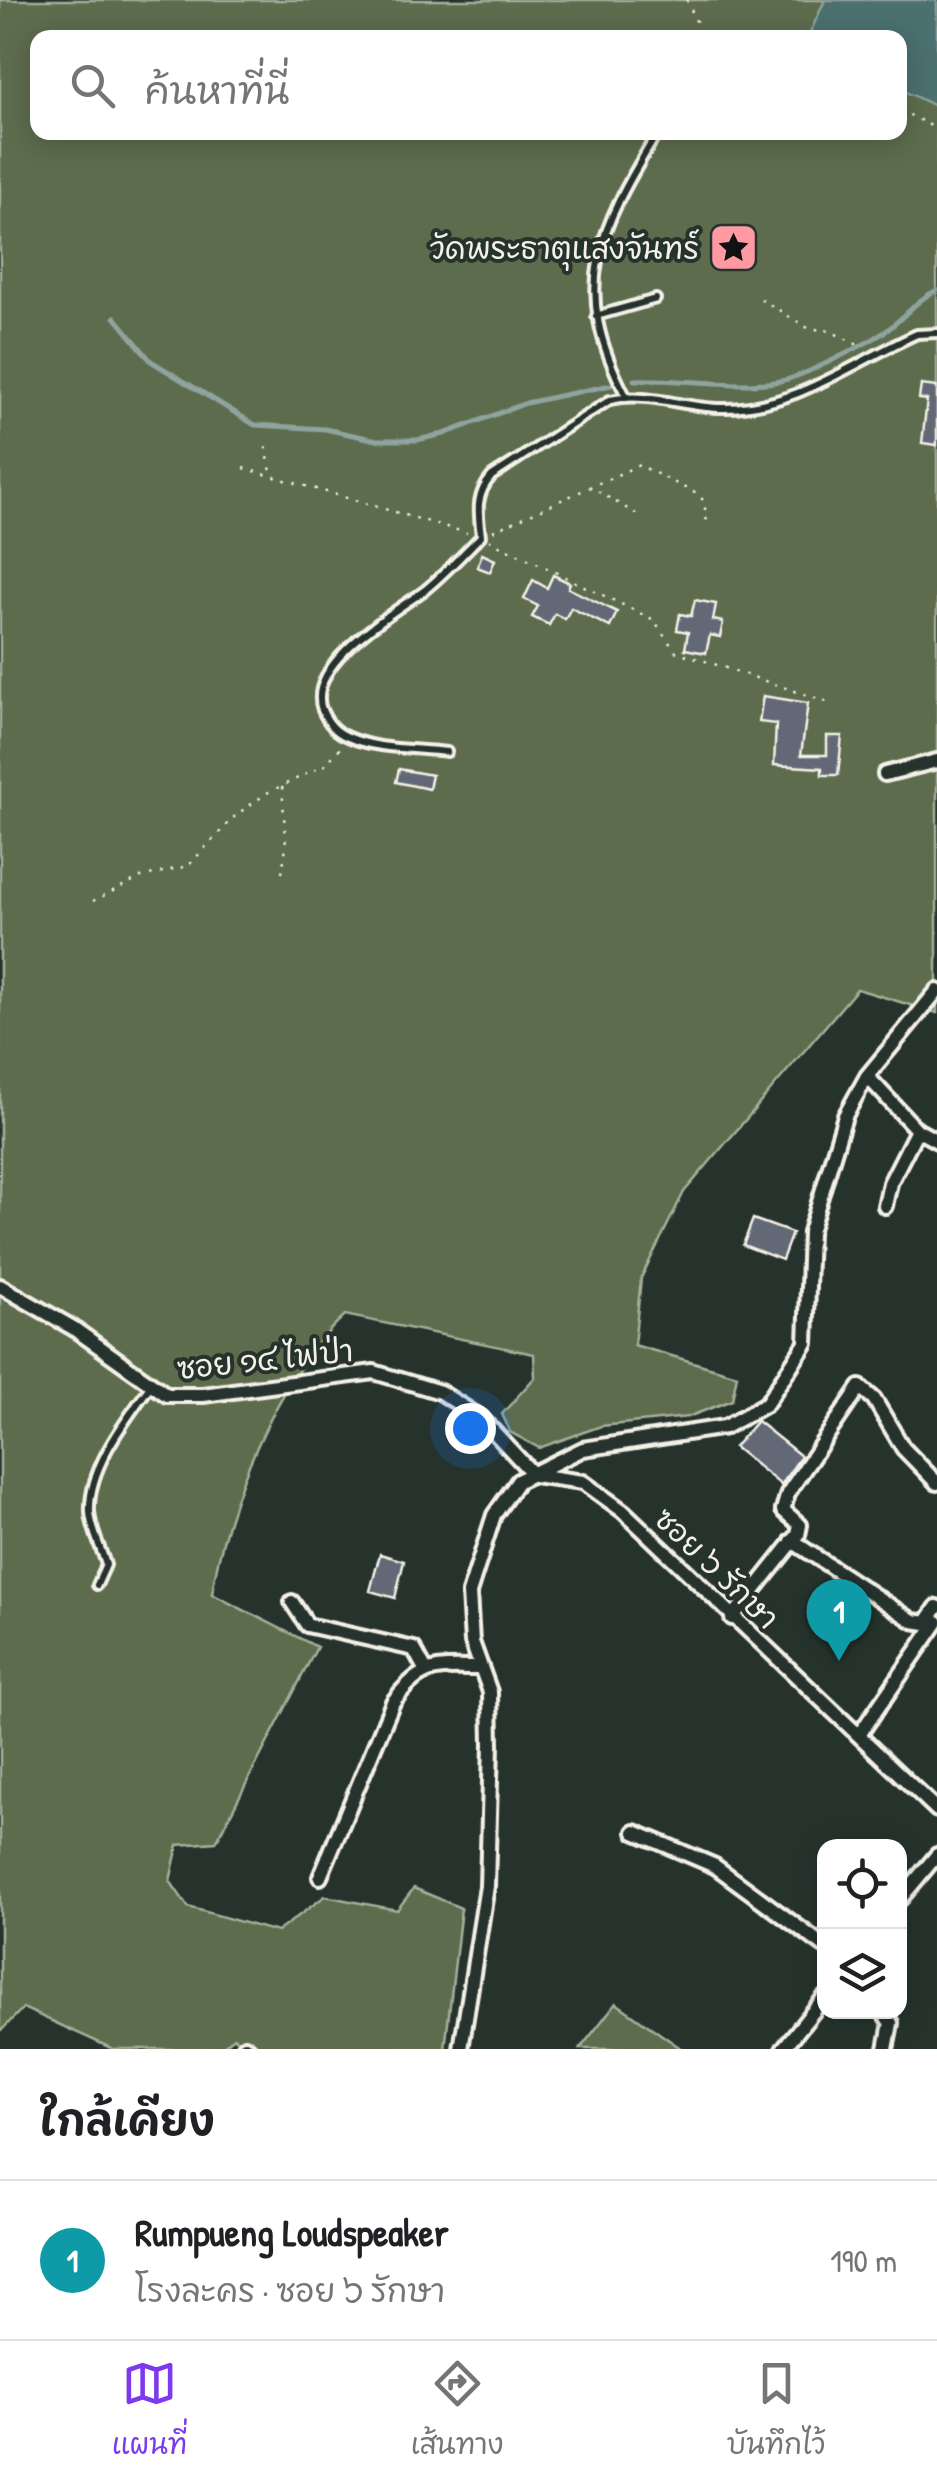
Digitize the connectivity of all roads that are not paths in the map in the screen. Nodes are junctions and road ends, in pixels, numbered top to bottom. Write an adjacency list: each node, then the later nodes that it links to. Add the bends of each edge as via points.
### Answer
1 (653, 140): 3 (lane, via 604,241 592,286)
2 (656, 299): 3 (lane)
3 (596, 316): 5 (lane)
4 (937, 333): 5 (lane, via 917,334 766,404 723,408)
5 (626, 396): 6 (lane, via 492,476 477,503 481,536 429,586 375,622 324,676 324,715 348,738)
6 (446, 752)
7 (937, 760): 8 (street)
8 (885, 774)
9 (937, 991): 10 (street)
10 (867, 1076): 11 (street); 16 (street, via 844,1116 810,1232 806,1344 766,1404 724,1426 583,1449)
11 (917, 1130): 12 (street); 13 (street)
12 (937, 1141)
13 (884, 1206)
14 (0, 1286): 15 (street, ซอย ๑๔ ไฟป่า, via 73,1328)
15 (150, 1385): 16 (street, ซอย ๑๔ ไฟป่า, via 166,1395 203,1395 374,1372 440,1392 482,1418); 19 (lane, via 94,1485 92,1524 106,1565)
16 (534, 1475): 22 (street, ซอย ๖ รักษา, via 582,1482 622,1511); 24 (street, via 518,1480 494,1516 469,1593)
17 (937, 1483): 18 (street, via 860,1387 788,1492 783,1510 800,1525)
18 (792, 1542): 21 (street, via 913,1620 926,1622); 22 (street)
19 (97, 1585)
20 (292, 1602): 25 (street, via 307,1625 414,1649)
21 (937, 1607)
22 (732, 1618): 26 (street, ซอย ๖ รักษา)
23 (937, 1622): 26 (street)
24 (480, 1668): 25 (street); 35 (street, via 490,1692 492,1745 487,1886)
25 (424, 1669): 30 (street, via 393,1702)
26 (859, 1735): 27 (street, ซอย ๖ รักษา)
27 (937, 1810)
28 (635, 1832): 32 (street, via 715,1866)
29 (937, 1856): 31 (street)
30 (320, 1877)
31 (907, 1891)
32 (817, 1941)
33 (817, 2007): 36 (street)
34 (888, 2019): 37 (street)
35 (461, 2049)
36 (783, 2049)
37 (886, 2049)

